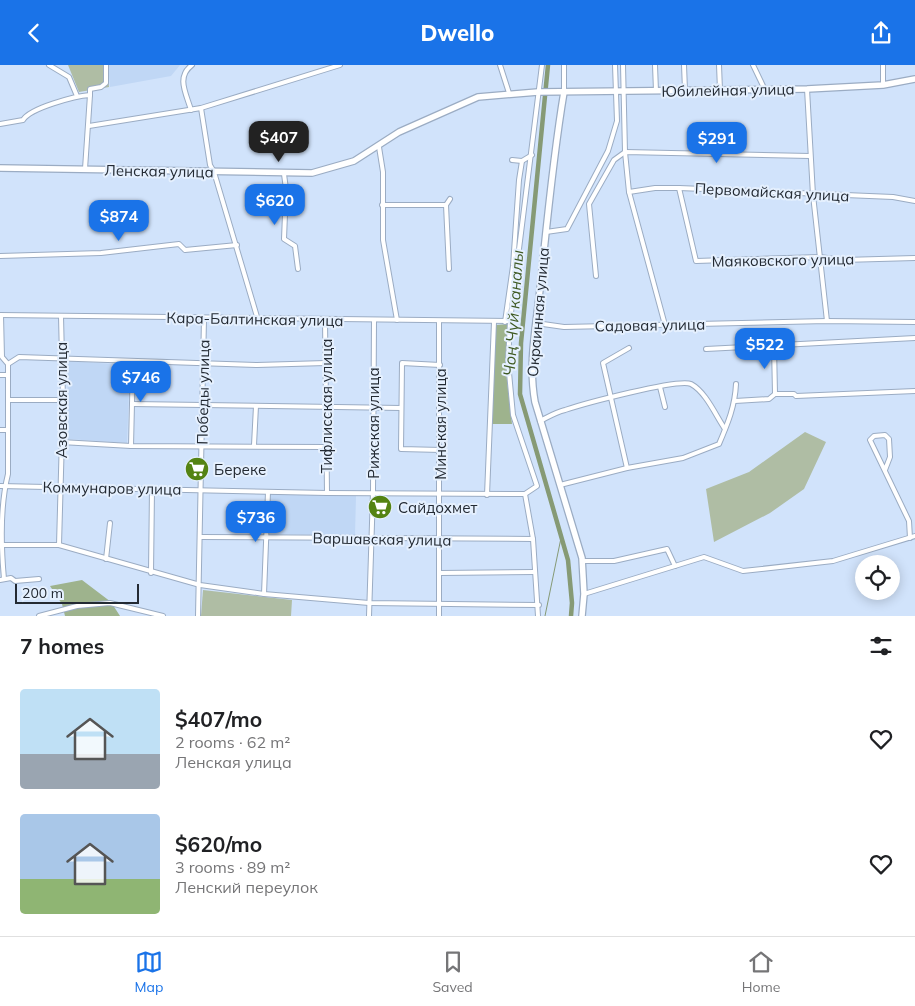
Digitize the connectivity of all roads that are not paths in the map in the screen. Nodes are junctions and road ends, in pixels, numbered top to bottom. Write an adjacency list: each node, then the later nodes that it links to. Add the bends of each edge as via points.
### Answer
1 (49, 65): 29 (street, via 69,77)
2 (106, 65): 30 (street, via 106,83 90,89)
3 (185, 65): 16 (street)
4 (192, 65): 16 (street)
5 (340, 65): 31 (street)
6 (500, 65): 28 (street)
7 (542, 65): 24 (street)
8 (564, 65): 25 (street)
9 (615, 65): 26 (street)
10 (623, 65): 27 (street)
11 (655, 65): 23 (street)
12 (684, 65): 20 (street)
13 (719, 65): 21 (street)
14 (753, 65): 22 (street)
15 (882, 65): 18 (street)
16 (185, 70): 32 (street, via 183,86)
17 (913, 81): 18 (main road, Юбилейная улица)
18 (883, 85): 19 (main road, Юбилейная улица)
19 (807, 89): 22 (main road, Юбилейная улица); 38 (street)
20 (685, 90): 21 (main road, Юбилейная улица); 23 (main road, Юбилейная улица)
21 (720, 90): 22 (main road, Юбилейная улица)
22 (765, 90)
23 (656, 91): 27 (main road, Юбилейная улица)
24 (540, 92): 25 (main road, Юбилейная улица); 28 (main road, Ленская улица); 37 (street)
25 (563, 92): 26 (main road, Юбилейная улица); 52 (main road, Окраинная улица)
26 (617, 92): 27 (main road, Юбилейная улица); 52 (street, via 616,121 608,151 567,229)
27 (625, 92): 36 (street)
28 (509, 93): 35 (main road, Ленская улица, via 465,102 399,133)
29 (77, 95): 30 (street); 33 (street, via 38,109 23,120)
30 (90, 95): 34 (street)
31 (201, 108): 32 (street); 43 (street, via 210,165)
32 (191, 109): 34 (street)
33 (0, 124)
34 (89, 126): 42 (street)
35 (379, 147): 44 (main road, Ленская улица, via 336,168 312,173); 50 (street, via 383,172)
36 (624, 152): 38 (street); 46 (street); 59 (street, via 614,160 589,203)
37 (532, 155): 40 (street); 70 (street)
38 (810, 156): 47 (street)
39 (512, 160): 40 (street)
40 (522, 161): 70 (street)
41 (0, 168): 42 (main road, Ленская улица)
42 (85, 169): 43 (main road, Ленская улица)
43 (214, 172): 44 (main road, Ленская улица); 53 (street)
44 (284, 173): 57 (street, via 284,239 295,246)
45 (678, 188): 46 (street, Первомайская улица); 47 (street, Первомайская улица); 55 (street, Маяковского улица, via 696,261)
46 (629, 192): 73 (street)
47 (813, 195): 49 (street, Первомайская улица, via 893,197); 55 (street)
48 (450, 199): 51 (street)
49 (915, 201)
50 (382, 205): 51 (street); 66 (street, via 383,240)
51 (446, 205): 58 (street)
52 (546, 232): 72 (main road, Окраинная улица)
53 (237, 245): 54 (street, via 185,249 179,244 101,253); 64 (street)
54 (0, 256)
55 (820, 257): 56 (street, Маяковского улица); 67 (street)
56 (915, 258)
57 (298, 269)
58 (449, 269)
59 (596, 276)
60 (1, 315): 61 (street, Кара-Балтинская улица); 82 (street, via 2,357)
61 (61, 316): 62 (street, Кара-Балтинская улица); 78 (street, Азовская улица)
62 (204, 318): 64 (street, Кара-Балтинская улица); 80 (street, Победы улица)
63 (325, 319): 64 (street, Кара-Балтинская улица); 65 (street, Кара-Балтинская улица); 81 (street, Тифлисская улица)
64 (258, 320)
65 (374, 320): 66 (street, Кара-Балтинская улица); 98 (street, Рижская улица)
66 (397, 321): 68 (street, Кара-Балтинская улица)
67 (827, 321): 71 (street, Садовая улица); 73 (street, Садовая улица)
68 (439, 322): 69 (street, Кара-Балтинская улица); 83 (street, Минская улица)
69 (494, 322): 70 (street, Кара-Балтинская улица); 123 (street)
70 (508, 322): 122 (street, via 513,415 537,486)
71 (915, 322)
72 (536, 323): 73 (street, Садовая улица, via 564,327); 101 (main road, Окраинная улица, via 531,382)
73 (665, 325)
74 (915, 338): 75 (street)
75 (774, 346): 77 (street); 89 (street)
76 (628, 348): 90 (street, via 603,363)
77 (706, 349)
78 (63, 358): 79 (street); 82 (street, via 18,357); 92 (street, Азовская улица)
79 (132, 361): 80 (street); 94 (street)
80 (204, 361): 81 (street, via 258,365); 95 (street, Победы улица)
81 (326, 363): 97 (street, Тифлисская улица)
82 (8, 364): 85 (street)
83 (440, 365): 99 (street, via 402,363); 110 (street, Минская улица)
84 (0, 375): 85 (street)
85 (8, 375): 91 (street)
86 (736, 384): 93 (street)
87 (660, 387): 90 (street); 100 (street); 102 (street, via 688,383 697,388)
88 (915, 391): 89 (street)
89 (775, 394): 93 (street, via 768,399)
90 (611, 398): 101 (street, via 563,410); 111 (street)
91 (8, 400): 92 (street); 104 (street)
92 (63, 401): 105 (street, Азовская улица)
93 (736, 401): 102 (street)
94 (132, 404): 95 (street); 108 (street)
95 (203, 405): 96 (street); 106 (street, Победы улица)
96 (256, 406): 97 (street); 107 (street)
97 (326, 407): 98 (street); 109 (street, Тифлисская улица)
98 (373, 407): 99 (street); 119 (street, Рижская улица)
99 (401, 407): 110 (street, via 401,449)
100 (665, 407)
101 (540, 421): 113 (main road, Окраинная улица)
102 (726, 429): 111 (street, via 719,443 682,458)
103 (0, 430): 104 (street)
104 (8, 430): 114 (street, via 8,474)
105 (61, 443): 108 (street); 115 (street, Азовская улица)
106 (202, 445): 107 (street); 108 (street); 117 (street, Победы улица)
107 (254, 445): 109 (street)
108 (131, 446)
109 (326, 447): 120 (street, Тифлисская улица)
110 (441, 450): 121 (street, Минская улица)
111 (626, 468): 113 (street)
112 (885, 470): 112 (street, via 870,440 874,436 885,435 889,439 890,457); 129 (street, via 909,521)
113 (560, 485): 135 (main road, Окраинная улица)
114 (2, 486): 115 (street, Коммунаров улица); 132 (street)
115 (59, 487): 116 (street, Коммунаров улица); 133 (street, Азовская улица)
116 (152, 489): 117 (street, Коммунаров улица); 138 (street)
117 (200, 489): 118 (street, Коммунаров улица); 126 (street, Победы улица)
118 (268, 492): 120 (street, Коммунаров улица); 127 (street)
119 (373, 492): 120 (street, Коммунаров улица); 121 (street, Коммунаров улица); 128 (street, Рижская улица)
120 (327, 493)
121 (441, 494): 123 (street, Коммунаров улица); 131 (street, Минская улица)
122 (525, 494): 123 (street, Коммунаров улица); 130 (street)
123 (487, 495)
124 (110, 523): 134 (street)
125 (915, 536): 129 (street)
126 (200, 537): 127 (street, Варшавская улица); 142 (street, Победы улица)
127 (266, 537): 128 (street, Варшавская улица); 143 (street)
128 (372, 538): 131 (street, Варшавская улица); 145 (street, Рижская улица)
129 (910, 538): 136 (street, via 833,561 743,571 704,557)
130 (533, 539): 131 (street, Варшавская улица); 137 (street)
131 (440, 540): 139 (street, Минская улица)
132 (0, 545): 133 (street); 140 (street)
133 (59, 545): 134 (street)
134 (106, 559): 138 (street)
135 (582, 561): 136 (street, via 614,561 667,549); 144 (main road, Окраинная улица)
136 (675, 566): 144 (street)
137 (535, 572): 139 (street); 147 (street)
138 (150, 573): 142 (street)
139 (440, 573): 146 (street, Минская улица)
140 (2, 579): 141 (street)
141 (39, 579)
142 (200, 585): 143 (street); 150 (street, Победы улица)
143 (264, 594): 145 (street)
144 (584, 594): 154 (main road, Окраинная улица)
145 (369, 603): 146 (street); 151 (street, Рижская улица)
146 (439, 605): 147 (street); 152 (street, Минская улица)
147 (539, 605): 153 (street)
148 (38, 616): 149 (street, via 76,606 110,603)
149 (162, 616)
150 (198, 616)
151 (369, 616)
152 (439, 616)
153 (538, 616)
154 (582, 616)

